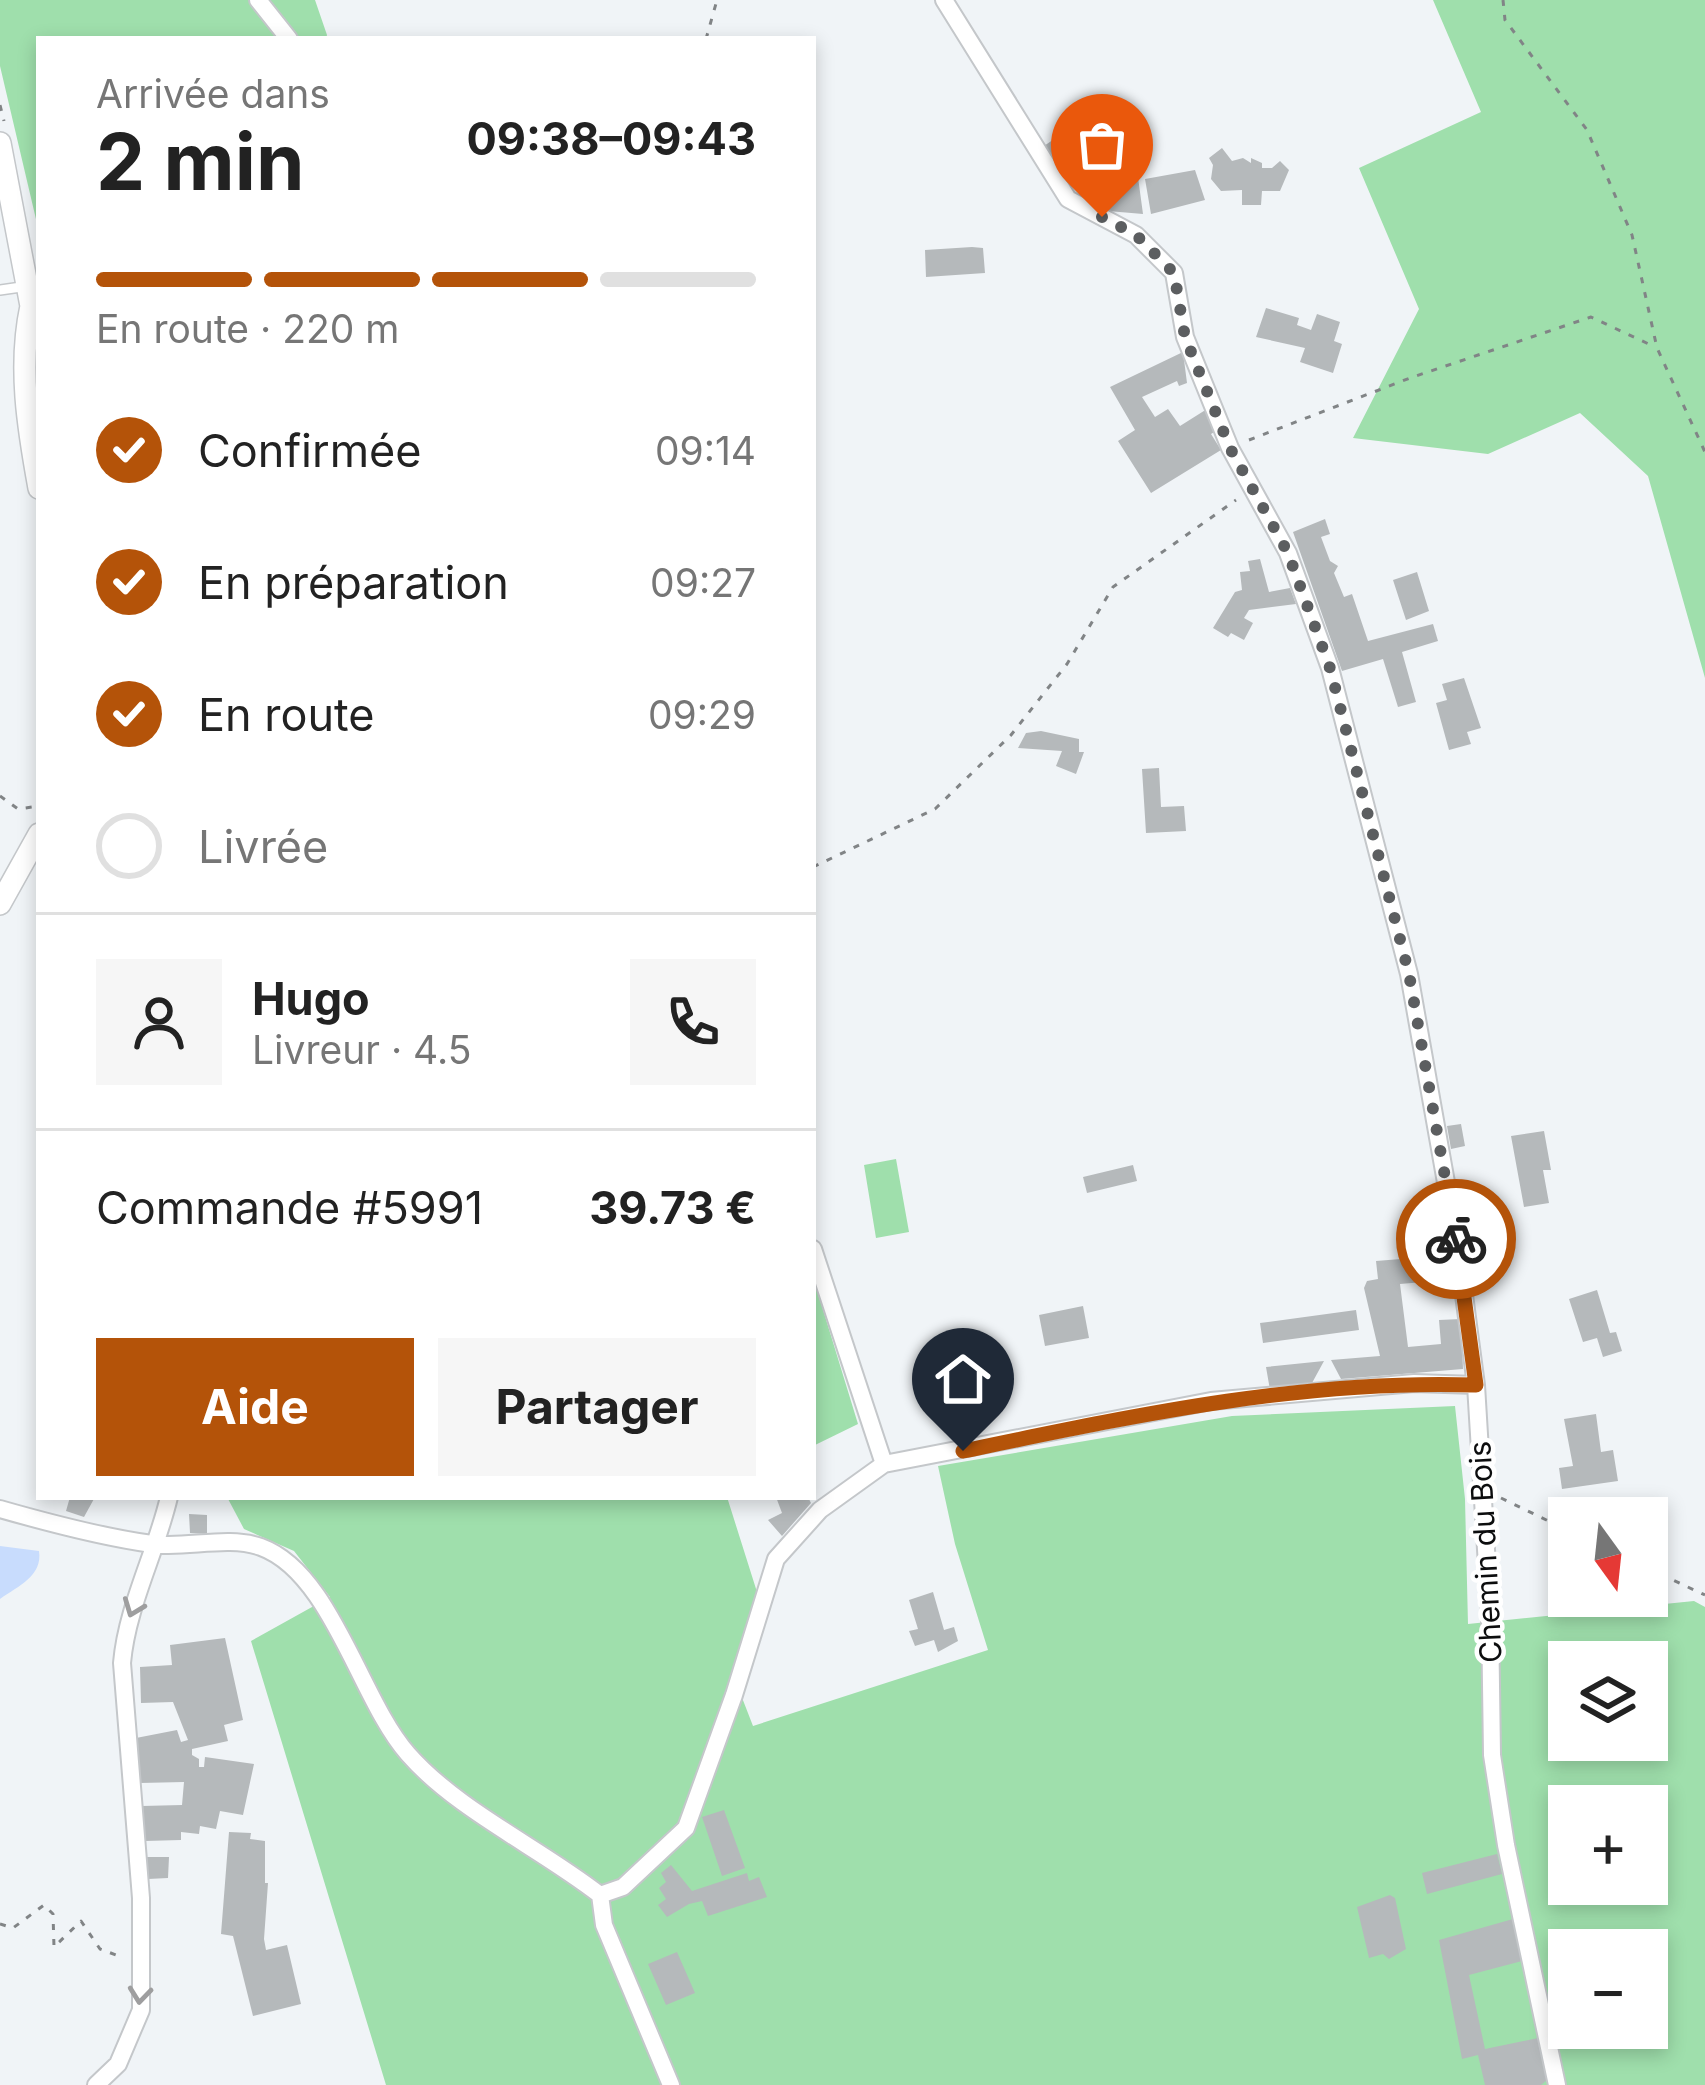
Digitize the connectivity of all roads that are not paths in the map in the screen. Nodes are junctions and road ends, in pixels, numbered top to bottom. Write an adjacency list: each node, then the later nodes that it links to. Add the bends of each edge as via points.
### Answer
1 (259, 0): 3 (street)
2 (944, 0): 11 (street, Chemin du Bois, via 1068,199 1136,235 1174,273 1185,337 1230,448 1288,553 1330,668 1384,868 1426,1056)
3 (287, 36)
4 (0, 143): 6 (street)
5 (0, 290): 6 (lane)
6 (32, 305): 7 (street, via 25,336)
7 (36, 472)
8 (36, 839): 9 (street)
9 (0, 904)
10 (816, 1258): 12 (street)
11 (1476, 1385): 12 (street, via 1210,1402); 19 (street, Chemin du Bois, via 1492,1755)
12 (884, 1464): 16 (street, via 820,1510 776,1559 686,1828 623,1887)
13 (168, 1500): 15 (street)
14 (0, 1509): 15 (street)
15 (157, 1545): 16 (street, via 261,1547 295,1570 406,1753); 17 (street, one-way to 17, via 125,1628 122,1663 141,2010 118,2064)
16 (600, 1895): 18 (street, via 604,1925)
17 (96, 2085)
18 (671, 2085)
19 (1557, 2085)

